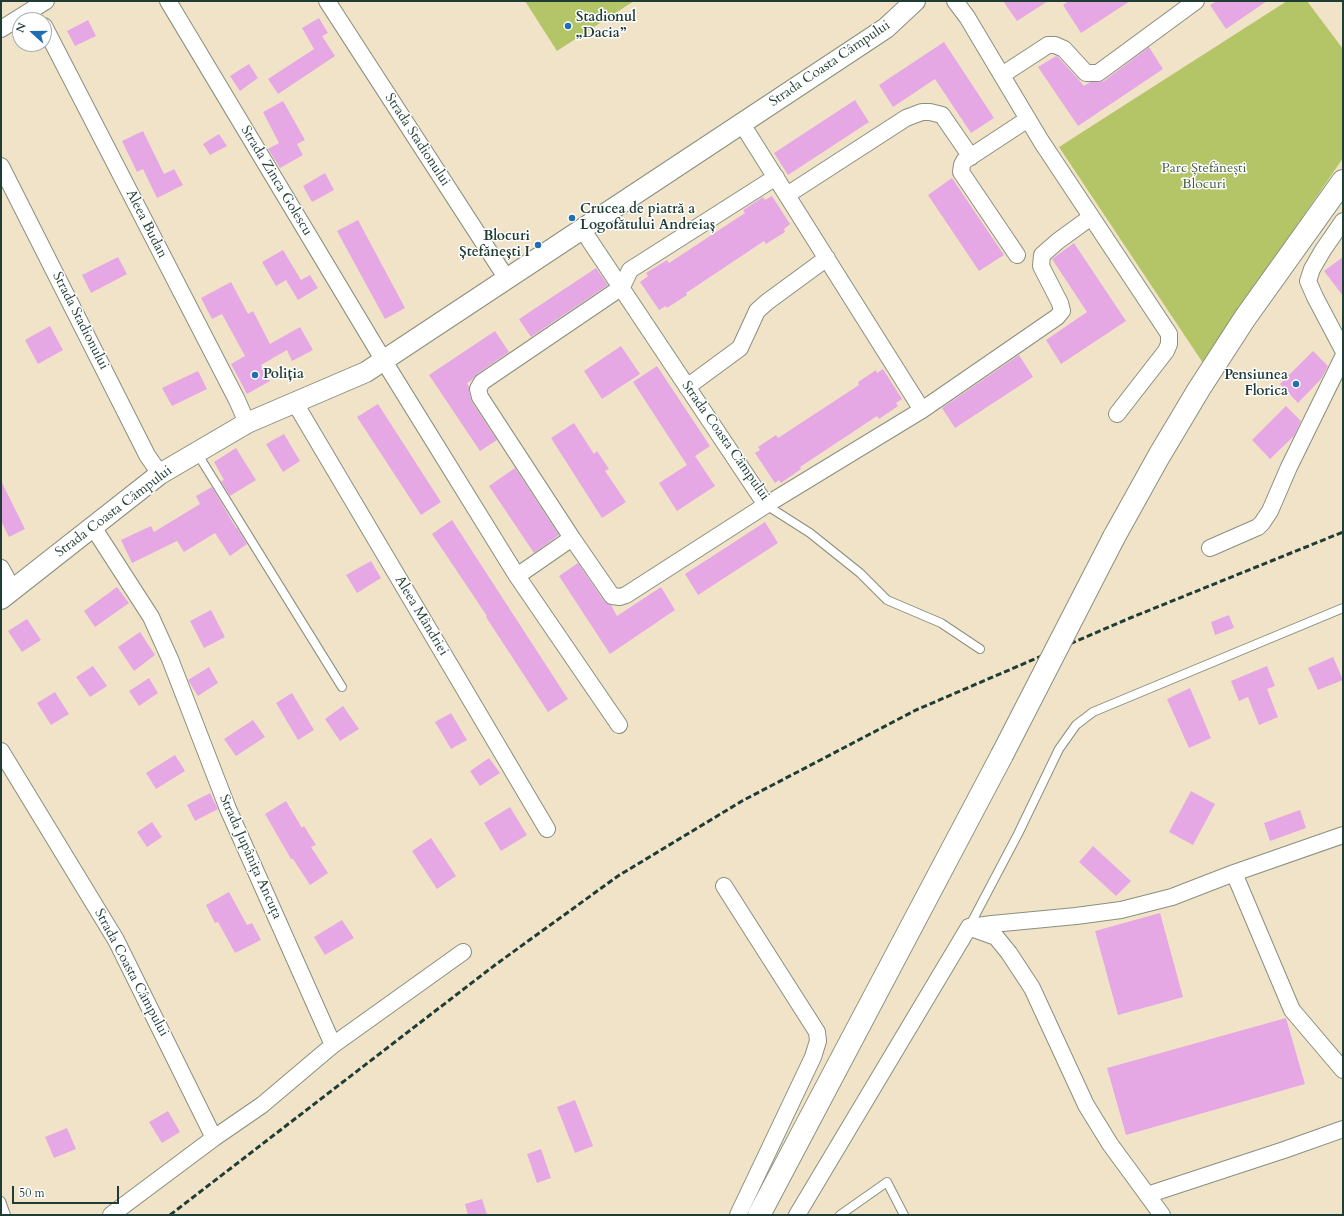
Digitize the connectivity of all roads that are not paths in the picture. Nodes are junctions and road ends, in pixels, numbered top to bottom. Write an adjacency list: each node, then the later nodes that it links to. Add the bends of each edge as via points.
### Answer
1 (168, 1): 26 (street, Strada Zinca Golescu)
2 (327, 1): 22 (street, Strada Stadionului)
3 (915, 1): 11 (street, Strada Coasta Câmpului, via 886,28)
4 (955, 1): 9 (street)
5 (1196, 1): 9 (street, via 1098,73 1086,73 1064,49 1055,45 1048,46)
6 (38, 8): 7 (street)
7 (1, 29)
8 (52, 42): 31 (street, Aleea Budan)
9 (1002, 75): 10 (street)
10 (1028, 119): 12 (street); 17 (street)
11 (742, 124): 14 (street); 19 (street, Strada Coasta Câmpului)
12 (971, 157): 16 (street, via 942,115 922,112 906,118); 20 (street, via 964,161 961,172)
13 (1, 166): 33 (street, Strada Stadionului, via 147,455)
14 (776, 177): 16 (street); 23 (street, via 630,270)
15 (1343, 181): 61 (main road, bridge, via 1245,318 1158,456)
16 (787, 195): 21 (street)
17 (1091, 217): 29 (street, Strada Coasta Câmpului, via 1042,255 1041,266 1062,311 1057,317); 30 (street, via 1169,334 1166,351)
18 (1343, 221): 24 (street, via 1316,262 1308,281)
19 (582, 229): 22 (street, Strada Coasta Câmpului); 23 (street, Strada Coasta Câmpului)
20 (1017, 255)
21 (827, 258): 27 (street, via 757,311 740,348); 29 (street)
22 (507, 279): 26 (street, Strada Coasta Câmpului)
23 (622, 287): 27 (street, Strada Coasta Câmpului); 36 (street, via 482,382 478,389 480,397)
24 (1343, 350)
25 (1343, 357): 37 (street, via 1262,523)
26 (384, 361): 28 (street, Strada Coasta Câmpului, via 366,372); 39 (street)
27 (687, 386): 34 (street, Strada Coasta Câmpului)
28 (295, 403): 31 (street, Strada Coasta Câmpului); 46 (street, Aleea Mândriei)
29 (922, 410): 34 (street, Strada Coasta Câmpului)
30 (1117, 414)
31 (247, 423): 32 (street, Strada Coasta Câmpului)
32 (197, 452): 33 (street, Strada Coasta Câmpului); 43 (lane)
33 (160, 474): 35 (street, Strada Coasta Câmpului)
34 (766, 505): 36 (street, via 620,597 612,596); 42 (lane, via 810,533 860,573 887,600 941,623)
35 (94, 527): 40 (street, Strada Coasta Câmpului); 52 (street, Strada Jupânița Ancuța, via 151,618 170,659 228,809)
36 (572, 538): 39 (street)
37 (1210, 548)
38 (1, 568): 40 (street)
39 (517, 576): 44 (street)
40 (7, 595)
41 (1343, 608): 50 (lane, via 1093,712 1076,725 1059,749)
42 (980, 649)
43 (342, 687)
44 (619, 725)
45 (1, 751): 55 (street, Strada Coasta Câmpului, via 116,940)
46 (547, 829)
47 (1343, 835): 48 (street)
48 (1234, 873): 50 (street, via 1172,897 1121,910); 53 (street, via 1292,1010)
49 (724, 886): 60 (street, via 817,1032 818,1041 813,1057)
50 (969, 927): 56 (street, via 996,937 1009,953 1032,988 1086,1105 1110,1144); 62 (street)
51 (463, 952): 52 (street)
52 (333, 1045): 55 (street, via 262,1105)
53 (1343, 1070)
54 (1343, 1129): 56 (street)
55 (214, 1138): 59 (street)
56 (1147, 1195): 65 (street)
57 (1, 1201): 58 (lane)
58 (6, 1215)
59 (111, 1215)
60 (738, 1215)
61 (759, 1215)
62 (797, 1215)
63 (840, 1215): 64 (lane, via 887,1182)
64 (904, 1215)
65 (1162, 1215)

